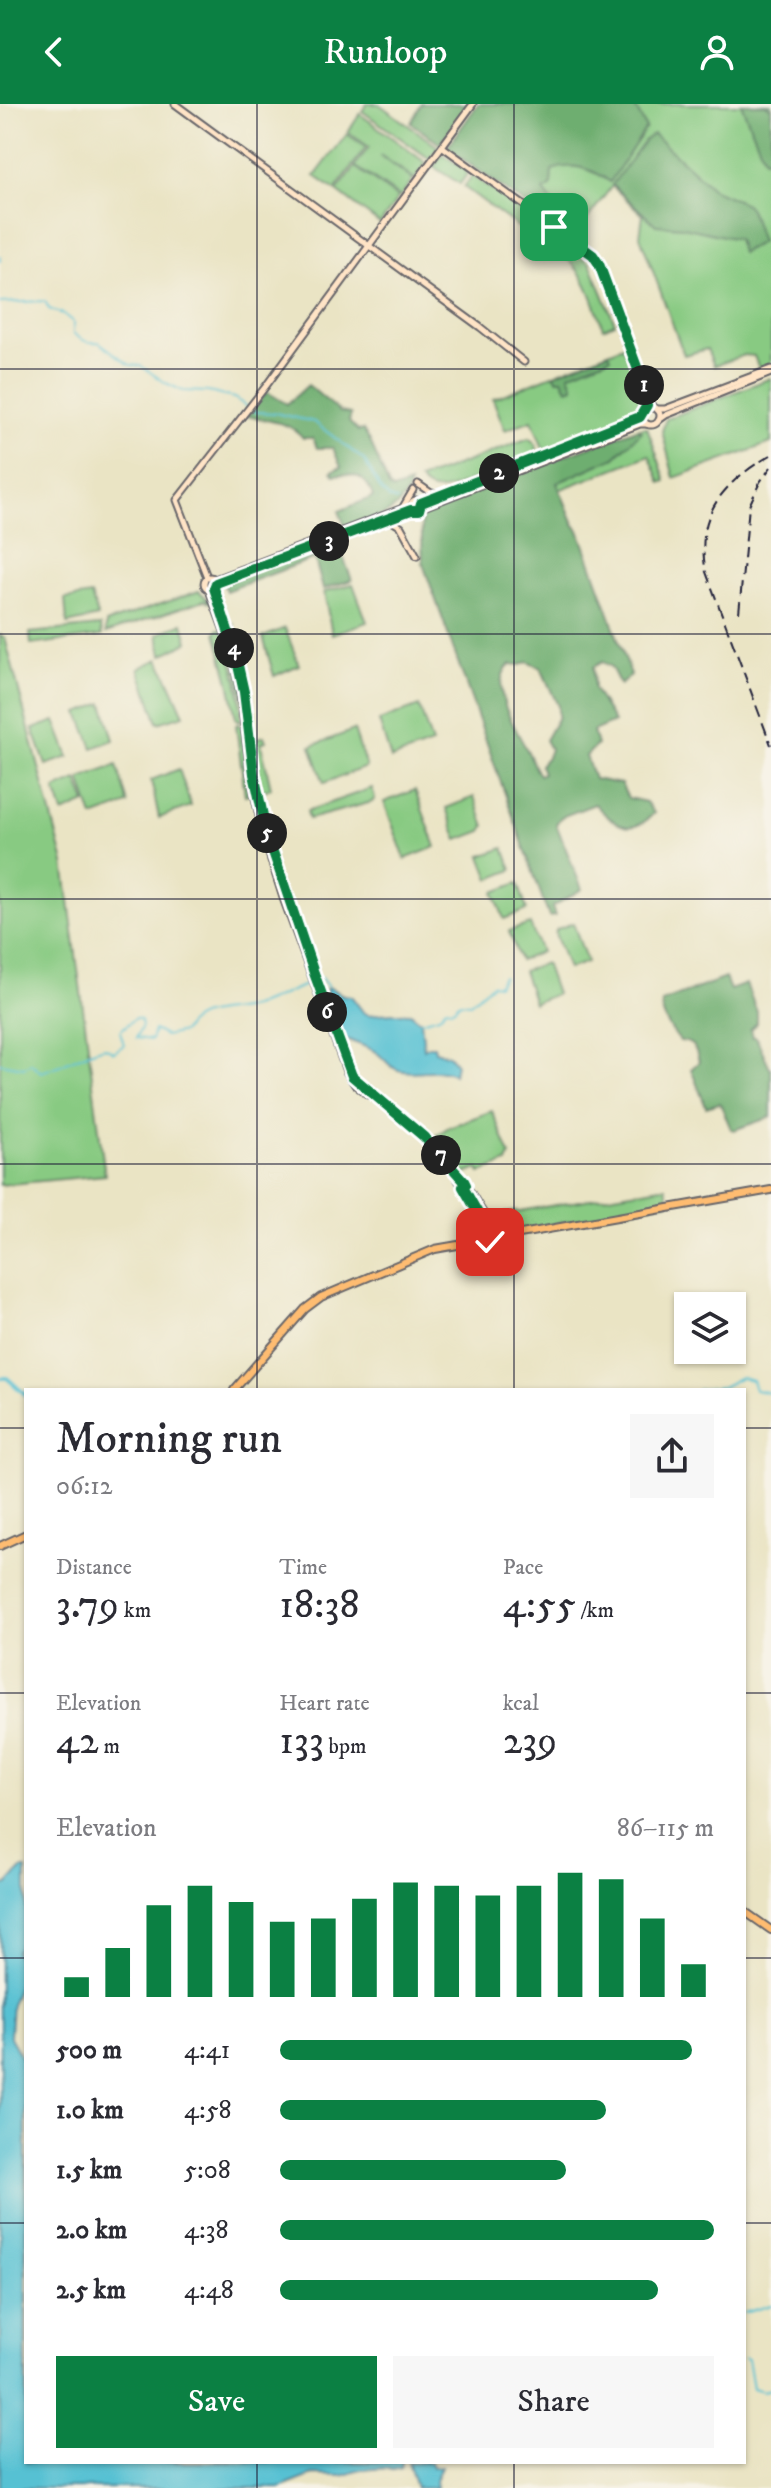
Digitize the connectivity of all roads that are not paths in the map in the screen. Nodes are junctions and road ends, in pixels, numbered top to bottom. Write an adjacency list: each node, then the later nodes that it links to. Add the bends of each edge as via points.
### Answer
1 (175, 104): 4 (main road)
2 (473, 104): 3 (main road)
3 (442, 148): 4 (main road); 7 (main road, via 590,258)
4 (369, 246): 5 (main road); 18 (main road, via 177,500)
5 (524, 362)
6 (771, 371): 8 (main road); 10 (main road)
7 (643, 386): 8 (main road); 9 (main road)
8 (655, 408): 9 (main road); 10 (main road)
9 (644, 411): 11 (main road); 12 (main road, via 638,419)
10 (659, 420): 11 (main road)
11 (647, 424): 13 (main road)
12 (441, 495): 13 (main road); 14 (main road, via 415,487)
13 (417, 506): 14 (main road); 15 (main road)
14 (399, 511): 16 (main road)
15 (388, 519): 16 (main road); 17 (main road, via 401,527)
16 (344, 534): 19 (main road)
17 (417, 556)
18 (207, 577): 19 (main road); 19 (main road, via 203,584)
19 (214, 585): 20 (main road, via 240,693 263,835 354,1079 424,1137)
20 (465, 1186): 22 (main road); 23 (main road)
21 (771, 1190): 23 (main road)
22 (486, 1224): 23 (main road); 24 (main road)
23 (496, 1239): 24 (main road); 25 (main road, via 437,1252 323,1299)
24 (478, 1240): 26 (main road, via 435,1249 321,1297)
25 (238, 1388)
26 (238, 1388)
27 (24, 1537): 28 (main road)
28 (0, 1548)
29 (746, 1910): 30 (main road)
30 (771, 1928)

